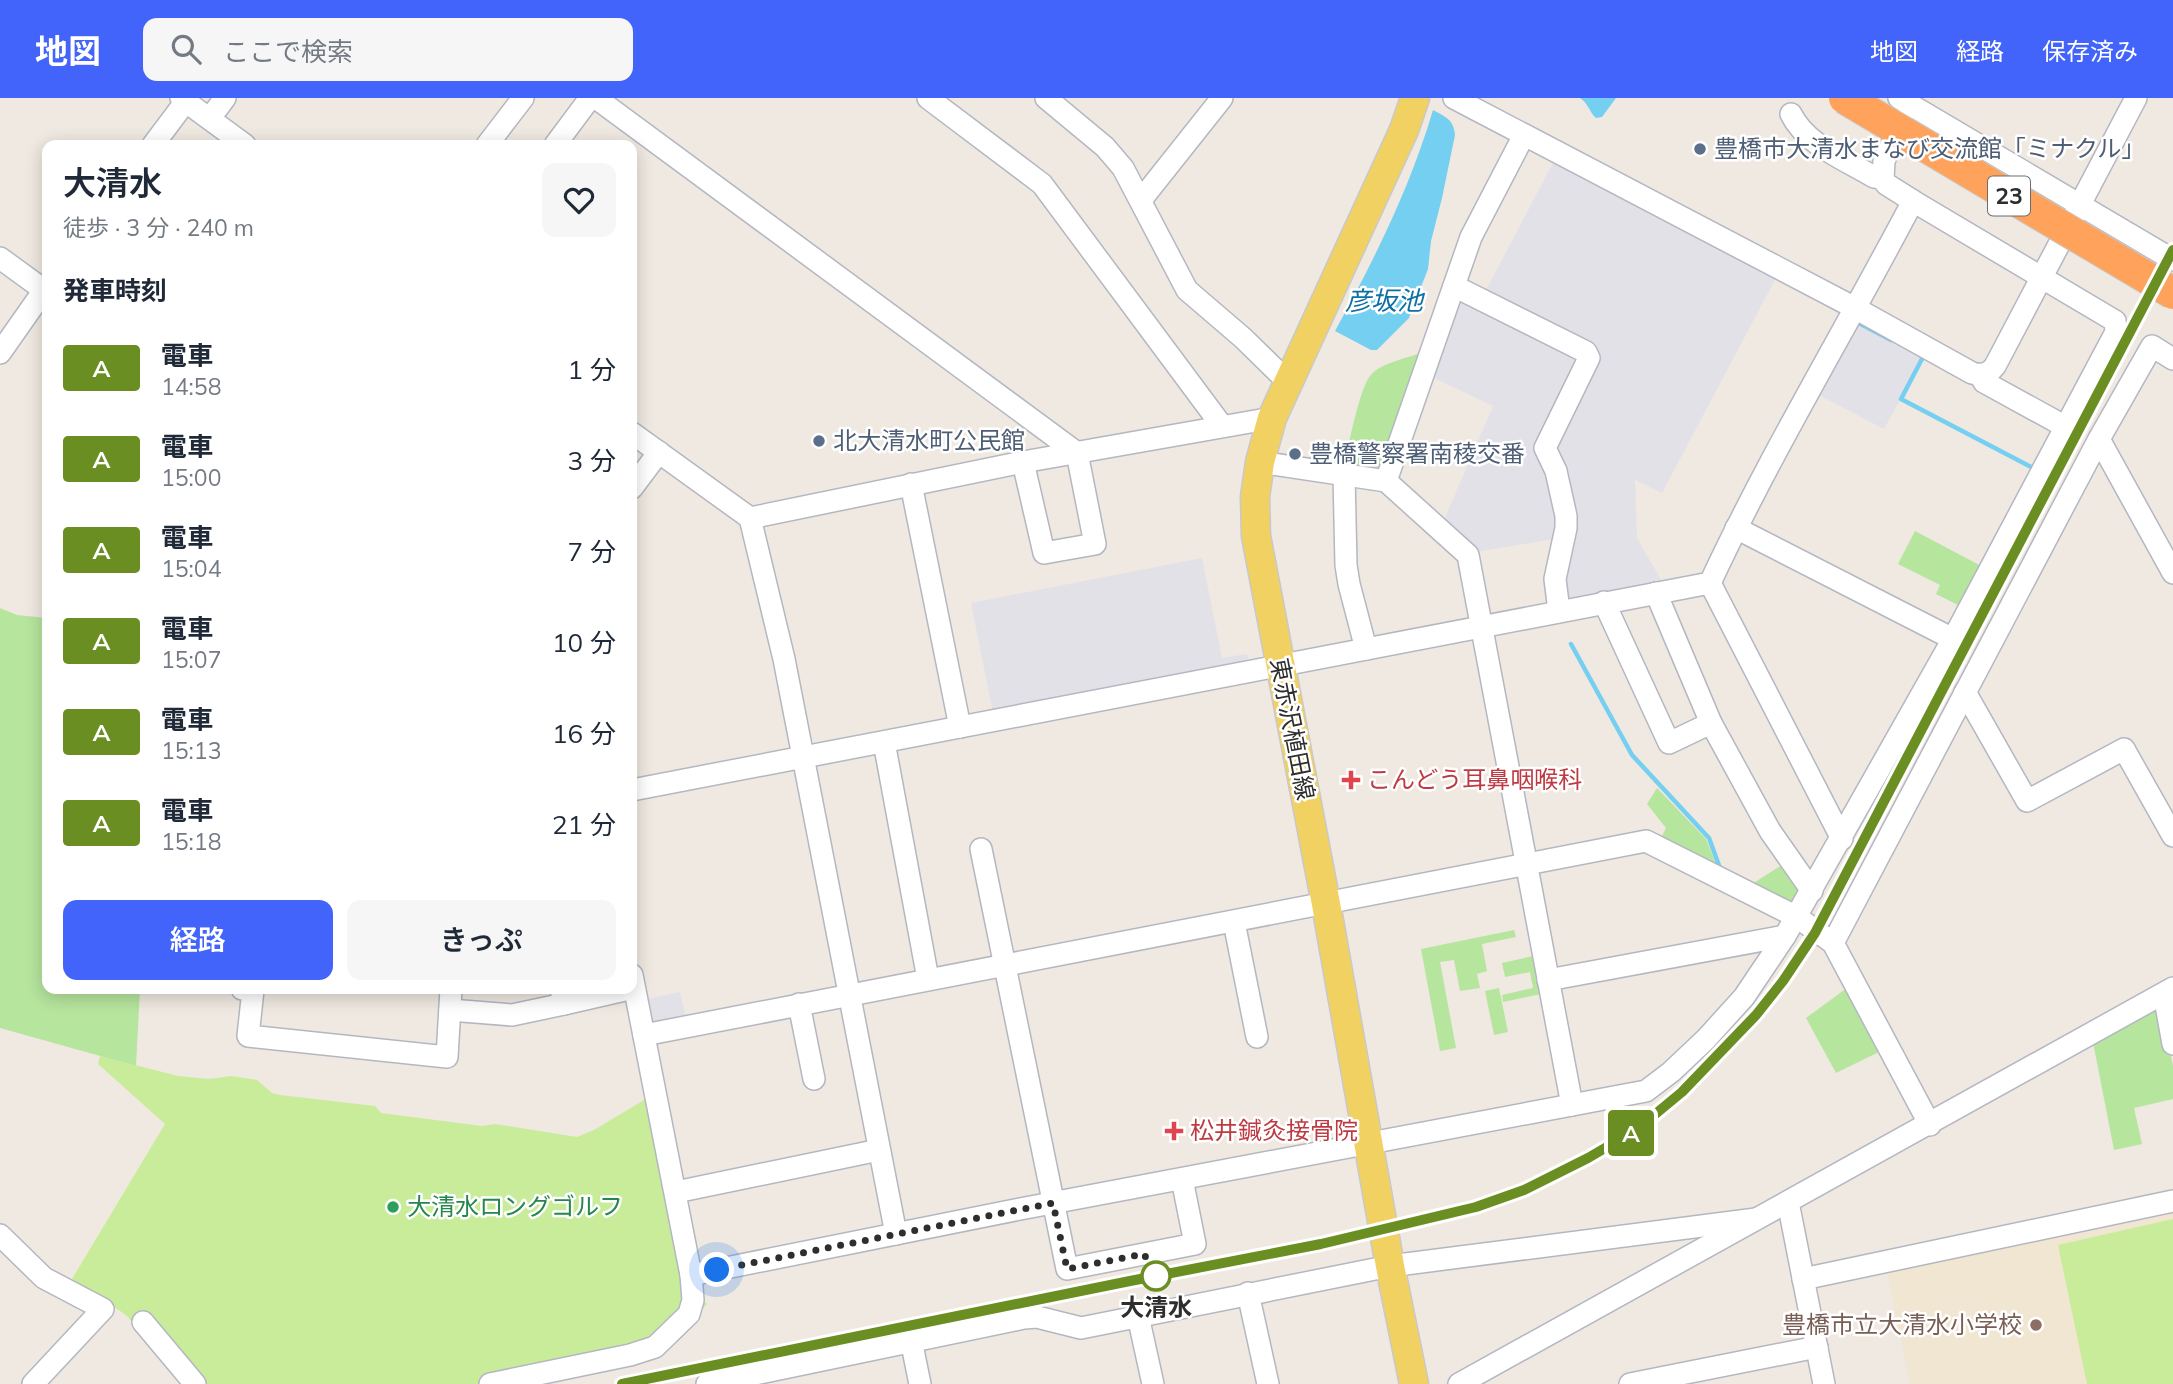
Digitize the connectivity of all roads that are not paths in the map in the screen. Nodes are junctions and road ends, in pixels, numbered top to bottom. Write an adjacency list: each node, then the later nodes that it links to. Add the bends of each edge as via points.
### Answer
1 (225, 98): 16 (street)
2 (523, 98): 20 (street)
3 (590, 98): 21 (street)
4 (596, 98): 44 (street)
5 (928, 98): 39 (street, via 1042,184)
6 (1222, 98): 23 (street)
7 (1415, 98): 37 (main road, 東赤沢植田線)
8 (1454, 98): 17 (street)
9 (1844, 98): 31 (highway, 23, bridge)
10 (1899, 98): 14 (street)
11 (2136, 98): 25 (street)
12 (184, 100): 16 (street); 18 (street)
13 (1057, 101): 23 (street, via 1115,157)
14 (1925, 104): 22 (street, via 1905,115 1884,161); 25 (street)
15 (1791, 114): 22 (street, via 1818,144)
16 (210, 118): 19 (street)
17 (1524, 135): 30 (street, via 1471,237); 33 (street)
18 (156, 140)
19 (239, 140)
20 (491, 140)
21 (559, 140)
22 (1882, 178): 24 (street)
23 (1141, 200): 37 (street, via 1187,290)
24 (1913, 201): 28 (street); 33 (street)
25 (2080, 204): 27 (street); 28 (street)
26 (0, 258): 29 (street)
27 (2173, 260)
28 (2042, 277): 36 (street, via 1995,366); 40 (street, via 2115,321 2116,332)
29 (42, 285)
30 (1454, 286): 48 (street); 57 (street, via 1586,352 1589,358 1545,448 1556,471 1566,516 1555,579)
31 (2173, 293)
32 (42, 294): 34 (street)
33 (1856, 308): 36 (street); 52 (street)
34 (0, 353)
35 (2173, 359): 42 (street, via 2152,346)
36 (1980, 375): 40 (street, via 1984,382)
37 (1288, 382): 38 (main road, 東赤沢植田線)
38 (1272, 418): 39 (street); 46 (main road, 東赤沢植田線)
39 (1222, 426): 44 (street)
40 (2066, 428): 59 (street)
41 (637, 437): 43 (street)
42 (2099, 439): 53 (street); 62 (street)
43 (659, 453): 49 (street); 51 (street)
44 (1077, 453): 45 (street); 45 (street, via 1095,544 1044,553)
45 (1023, 462): 50 (street)
46 (1260, 462): 47 (street); 61 (main road, 東赤沢植田線, via 1256,536)
47 (1345, 475): 48 (street); 60 (street, via 1346,565)
48 (1386, 481): 58 (street, via 1468,555)
49 (637, 482)
50 (911, 484): 51 (street); 64 (street)
51 (750, 518): 66 (street)
52 (1736, 528): 54 (street); 59 (street)
53 (2173, 573)
54 (1710, 583): 55 (street); 69 (street)
55 (1656, 593): 56 (street); 63 (street)
56 (1604, 602): 57 (street); 63 (street, via 1669,743)
57 (1559, 611): 58 (street)
58 (1481, 626): 60 (street); 71 (street)
59 (1953, 639): 69 (street)
60 (1366, 649): 61 (street)
61 (1279, 666): 64 (street); 73 (main road, 東赤沢植田線)
62 (1965, 692): 68 (street, via 2027,801 2124,748); 77 (street)
63 (1711, 723): 72 (street, via 1770,831)
64 (960, 727): 65 (street)
65 (884, 742): 66 (street); 79 (street)
66 (803, 757): 67 (street); 84 (street)
67 (637, 789)
68 (2173, 836)
69 (1842, 839): 72 (street)
70 (981, 849): 78 (street)
71 (1527, 864): 73 (street); 74 (street, via 1646,841); 80 (street)
72 (1812, 891): 74 (street)
73 (1326, 904): 75 (street); 94 (main road, 東赤沢植田線)
74 (1797, 917): 76 (street); 77 (street)
75 (1234, 922): 78 (street); 89 (street)
76 (1785, 936): 80 (street); 92 (street, via 1744,997 1671,1072 1646,1091)
77 (1833, 943): 93 (street)
78 (1004, 965): 79 (street); 100 (street)
79 (928, 979): 84 (street)
80 (1548, 980): 92 (street)
81 (2168, 991): 90 (street); 93 (street)
82 (253, 994): 86 (street, via 248,1036 447,1057)
83 (634, 994): 88 (street)
84 (848, 994): 87 (street); 95 (street)
85 (562, 996): 86 (street, via 512,1015)
86 (450, 999)
87 (799, 1004): 88 (street); 91 (street)
88 (644, 1035): 97 (street)
89 (1257, 1037)
90 (2173, 1044)
91 (814, 1079)
92 (1572, 1105): 94 (street)
93 (1930, 1125): 99 (street)
94 (1370, 1144): 96 (street); 104 (main road, 東赤沢植田線)
95 (879, 1150): 97 (street); 102 (street)
96 (1182, 1179): 100 (street); 100 (street, via 1195,1244 1067,1269)
97 (676, 1192): 105 (street)
98 (2173, 1201): 106 (street)
99 (1788, 1202): 101 (street); 106 (street)
100 (1053, 1203): 102 (street)
101 (1756, 1219): 104 (street); 113 (street)
102 (895, 1234): 105 (street)
103 (0, 1235): 115 (street, via 44,1278 103,1309)
104 (1390, 1266): 107 (street); 122 (main road, 東赤沢植田線)
105 (691, 1275): 117 (street, via 689,1314 655,1347)
106 (1803, 1279): 111 (street)
107 (1248, 1293): 108 (street); 121 (street)
108 (1138, 1315): 110 (street, via 1081,1328 1024,1318); 120 (street)
109 (143, 1322): 116 (street)
110 (911, 1340): 112 (street); 119 (street)
111 (1817, 1347): 114 (street); 125 (street)
112 (793, 1375): 118 (street)
113 (1495, 1375): 123 (street)
114 (1665, 1381): 124 (street)
115 (33, 1384)
116 (195, 1384)
117 (490, 1384)
118 (707, 1384)
119 (920, 1384)
120 (1153, 1384)
121 (1268, 1384)
122 (1414, 1384)
123 (1459, 1384)
124 (1630, 1384)
125 (1824, 1384)

